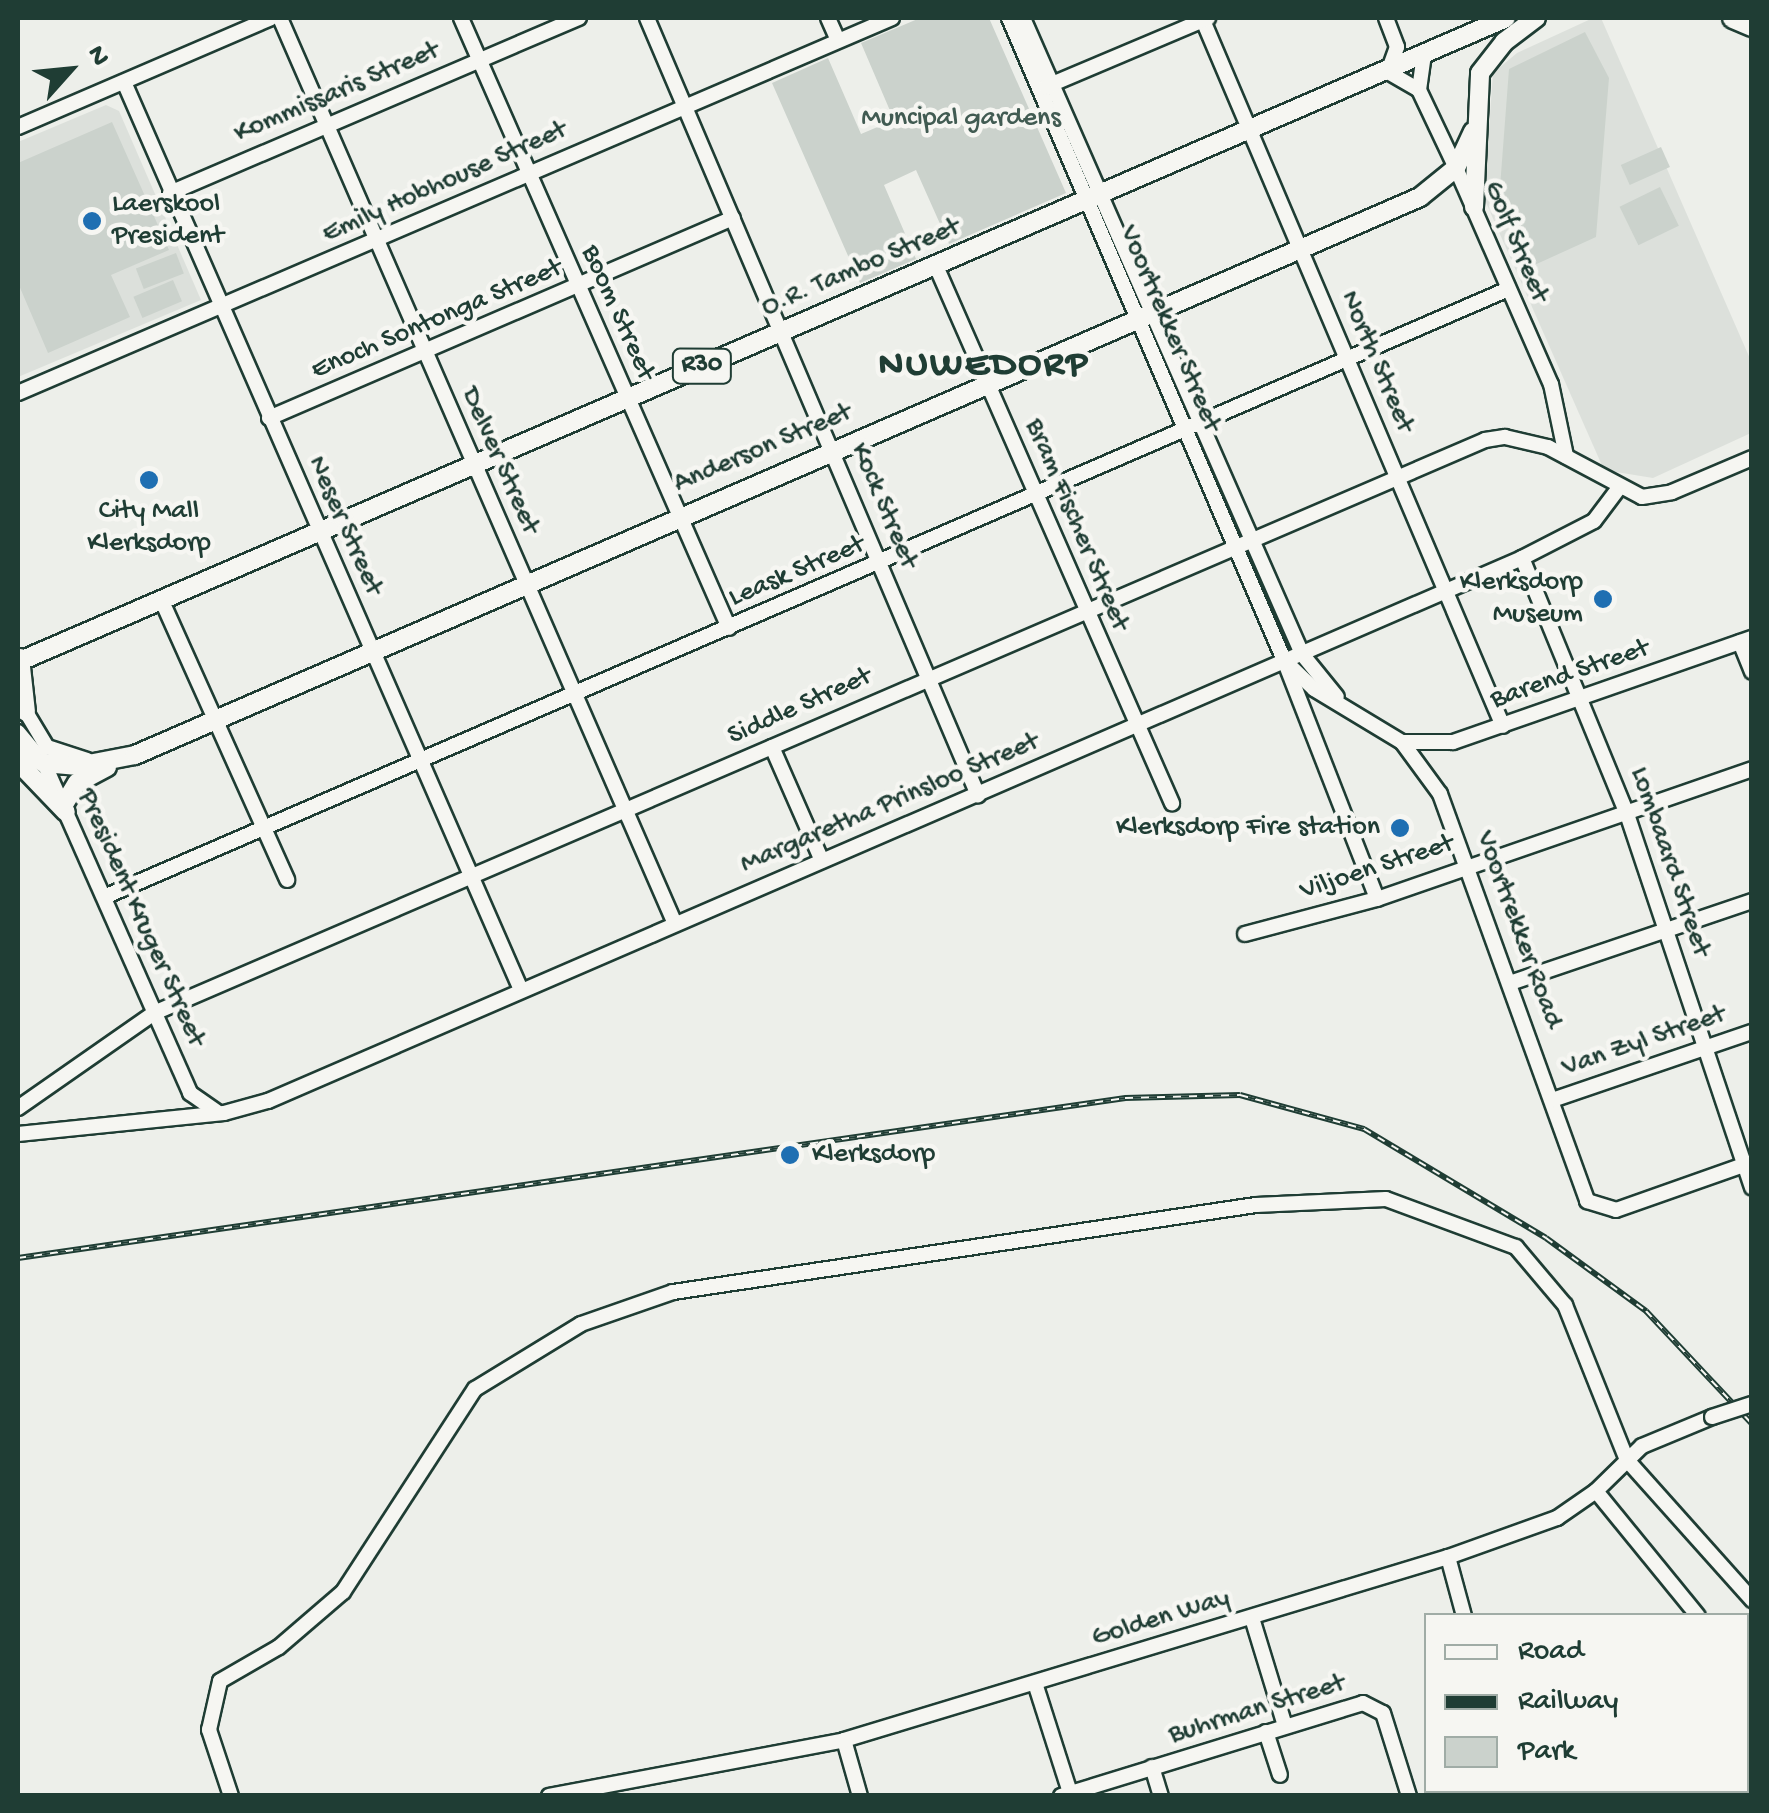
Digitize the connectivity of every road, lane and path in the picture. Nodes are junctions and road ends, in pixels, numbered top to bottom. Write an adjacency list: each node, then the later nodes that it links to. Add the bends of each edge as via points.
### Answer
1 (271, 18): 20 (street)
2 (280, 18): 24 (street, Delver Street)
3 (462, 18): 18 (street, Boom Street)
4 (580, 18): 18 (street, Kommissaris Street)
5 (647, 18): 23 (street, Kock Street)
6 (828, 18): 16 (street)
7 (892, 18): 16 (street, Emily Hobhouse Street)
8 (1009, 18): 21 (street, Voortrekker Street)
9 (1023, 18): 21 (street, Voortrekker Street)
10 (1204, 18): 21 (street); 26 (street, North Street)
11 (1386, 18): 19 (street, via 1397,47)
12 (1506, 18): 17 (main road, O.R. Tambo Street / R30)
13 (1536, 18): 27 (main road, via 1504,42 1480,73)
14 (1733, 18): 15 (highway)
15 (1752, 26)
16 (838, 40): 23 (street, Emily Hobhouse Street)
17 (1424, 56): 19 (main road, O.R. Tambo Street / R30); 22 (street)
18 (480, 59): 24 (street, Kommissaris Street); 29 (street, Boom Street)
19 (1388, 72): 22 (street); 26 (main road, O.R. Tambo Street / R30)
20 (124, 82): 25 (street); 30 (street, Neser Street)
21 (1046, 86): 32 (street, Voortrekker Street)
22 (1419, 90): 28 (street, Golf Street)
23 (684, 106): 29 (street, Emily Hobhouse Street); 34 (street, Kock Street)
24 (327, 124): 30 (street, Kommissaris Street); 35 (street, Delver Street)
25 (18, 128)
26 (1250, 131): 32 (main road, O.R. Tambo Street / R30); 36 (street, North Street)
27 (1472, 132): 28 (main road, Anderson Street); 33 (main road)
28 (1456, 168): 31 (main road, Anderson Street); 33 (street, Golf Street)
29 (528, 174): 35 (street, Emily Hobhouse Street); 38 (street, Boom Street)
30 (170, 193): 40 (street, Neser Street)
31 (1420, 197): 33 (main road, via 1448,192); 36 (main road, Anderson Street)
32 (1095, 198): 37 (main road, O.R. Tambo Street / R30); 41 (street, Voortrekker Street)
33 (1474, 207): 39 (street, Golf Street)
34 (733, 218): 38 (street, Enoch Sontonga Street); 42 (street, Kock Street)
35 (379, 240): 40 (street, Emily Hobhouse Street); 43 (street, Delver Street)
36 (1300, 247): 41 (main road, Anderson Street); 44 (street, North Street)
37 (936, 266): 42 (main road, O.R. Tambo Street / R30); 45 (street, Bram Fischer Street)
38 (578, 287): 43 (street, Enoch Sontonga Street); 47 (street, Boom Street)
39 (1508, 289): 44 (street, Leask Street); 48 (street, Golf Street, via 1550,384)
40 (220, 307): 46 (street, Emily Hobhouse Street); 49 (street, Neser Street)
41 (1144, 315): 45 (main road, Anderson Street); 50 (street, Voortrekker Street); 51 (street, Voortrekker Street)
42 (783, 332): 47 (main road, O.R. Tambo Street / R30); 53 (street, Kock Street)
43 (424, 353): 49 (street, Enoch Sontonga Street); 56 (street, Delver Street)
44 (1348, 362): 50 (street, Leask Street); 57 (street, North Street)
45 (988, 383): 53 (main road, Anderson Street); 59 (street, Bram Fischer Street)
46 (18, 392)
47 (628, 399): 56 (main road, O.R. Tambo Street / R30); 60 (street, Boom Street)
48 (1556, 417): 52 (street, via 1550,428); 54 (street, Golf Street)
49 (269, 418): 61 (street, Neser Street)
50 (1200, 426): 51 (street, Leask Street); 62 (street, Voortrekker Street)
51 (1185, 431): 59 (street, Leask Street); 62 (street, Voortrekker Street)
52 (1522, 439): 54 (street, Siddle Street); 57 (street, Siddle Street, via 1485,440)
53 (832, 450): 60 (main road, Anderson Street); 64 (street, Kock Street)
54 (1567, 457): 58 (street, Siddle Street)
55 (1752, 458): 58 (street, via 1672,492 1642,497)
56 (474, 466): 61 (main road, O.R. Tambo Street / R30); 65 (street, Delver Street)
57 (1397, 476): 62 (street, Siddle Street); 66 (street, North Street)
58 (1618, 489): 63 (street, Margaretha Prinsloo Street, via 1594,521)
59 (1037, 495): 64 (street, Leask Street); 68 (street, Bram Fischer Street)
60 (680, 515): 65 (main road, Anderson Street); 69 (street, Boom Street)
61 (319, 532): 67 (main road, O.R. Tambo Street / R30); 71 (street, Neser Street)
62 (1243, 542): 68 (street, Siddle Street); 72 (street, Voortrekker Street); 74 (street, Voortrekker Street)
63 (1522, 558): 66 (street, Margaretha Prinsloo Street); 78 (street, Lombaard Street)
64 (881, 562): 69 (street, Leask Street); 76 (street, Kock Street)
65 (525, 582): 71 (main road, Anderson Street); 77 (street, Delver Street)
66 (1446, 592): 72 (street, Margaretha Prinsloo Street); 83 (street, North Street)
67 (162, 599): 73 (main road, O.R. Tambo Street / R30); 81 (street)
68 (1085, 610): 76 (street, Siddle Street); 82 (street, Bram Fischer Street)
69 (729, 628): 77 (street, Leask Street)
70 (1746, 640): 75 (street); 78 (street, Barend Street)
71 (371, 648): 81 (main road, Anderson Street); 89 (street, Neser Street)
72 (1302, 654): 74 (street, Margaretha Prinsloo Street); 80 (street, Voortrekker Road)
73 (20, 660): 79 (main road)
74 (1284, 660): 80 (street, Voortrekker Road, via 1314,689); 82 (street, Margaretha Prinsloo Street); 105 (street, Voortrekker Street)
75 (1752, 672)
76 (928, 679): 86 (street, Siddle Street); 94 (street, Kock Street)
77 (574, 696): 89 (street, Leask Street); 97 (street, Delver Street)
78 (1583, 696): 83 (street, Barend Street); 98 (street, Lombaard Street)
79 (22, 704): 91 (street, President Kruger Street, via 54,752)
80 (1345, 704): 85 (street, Voortrekker Road)
81 (214, 715): 88 (main road, Anderson Street); 99 (street)
82 (1136, 723): 94 (street, Margaretha Prinsloo Street); 95 (street, Bram Fischer Street)
83 (1502, 726): 85 (street, Barend Street, via 1453,742)
84 (18, 732): 92 (street, President Kruger Street)
85 (1402, 742): 101 (street, Voortrekker Road, via 1440,794)
86 (772, 747): 97 (street, Siddle Street); 100 (street)
87 (18, 749): 92 (main road)
88 (135, 754): 91 (main road, Anderson Street); 96 (main road, via 77,783)
89 (420, 761): 99 (street, Leask Street); 102 (street, Neser Street)
90 (18, 762): 96 (main road)
91 (97, 762): 92 (main road, Anderson Street)
92 (44, 764): 96 (street, President Kruger Street)
93 (1752, 769): 98 (street, Viljoen Street)
94 (978, 795): 100 (street, Margaretha Prinsloo Street)
95 (1172, 803)
96 (64, 809): 104 (street, President Kruger Street)
97 (624, 811): 102 (street, Siddle Street); 107 (street, Delver Street)
98 (1626, 812): 101 (street, Viljoen Street); 108 (street, Lombaard Street)
99 (263, 827): 103 (street); 104 (street, Leask Street)
100 (822, 861): 107 (street, Margaretha Prinsloo Street)
101 (1468, 865): 105 (street, Viljoen Street); 110 (street, Voortrekker Road)
102 (471, 876): 111 (street, Neser Street); 112 (street, Siddle Street)
103 (287, 880)
104 (104, 897): 112 (street, President Kruger Street)
105 (1377, 898): 109 (street, Viljoen Street)
106 (1752, 901): 108 (street)
107 (675, 924): 111 (street, Margaretha Prinsloo Street)
108 (1666, 930): 110 (street); 114 (street, Lombaard Street)
109 (1244, 934)
110 (1510, 983): 115 (street, Voortrekker Road)
111 (521, 990): 117 (street, Margaretha Prinsloo Street, via 268,1101)
112 (154, 1013): 116 (street, Siddle Street); 117 (street, President Kruger Street, via 190,1093 203,1107)
113 (1752, 1032): 114 (street, Van Zyl Street)
114 (1706, 1048): 115 (street, Van Zyl Street); 119 (street, Lombaard Street)
115 (1552, 1100): 119 (street, Voortrekker Road, via 1582,1191 1594,1206 1616,1210)
116 (18, 1108)
117 (224, 1113): 118 (street, Margaretha Prinsloo Street)
118 (18, 1134)
119 (1748, 1164): 120 (street, Lombaard Street)
120 (1752, 1188)
121 (1752, 1404): 122 (street, Golden Way, bridge, via 1653,1438)
122 (1628, 1460): 123 (street, Golden Way); 125 (street); 136 (street, via 1564,1305 1538,1267 1482,1231 1386,1199 1256,1205 636,1301 581,1324 476,1389 343,1592 279,1647 220,1681 209,1730)
123 (1596, 1492): 124 (street, Golden Way, via 1536,1528); 127 (street)
124 (1448, 1558): 126 (street); 128 (street, Golden Way)
125 (1752, 1600)
126 (1463, 1613)
127 (1696, 1613)
128 (1252, 1618): 129 (street, Golden Way); 130 (street)
129 (1036, 1682): 132 (street, Golden Way); 135 (street)
130 (1285, 1726): 131 (street, Buhrman Street); 140 (street, Buhrman Street, via 1374,1705)
131 (1266, 1732): 133 (street, Buhrman Street); 134 (street)
132 (844, 1740): 137 (street, Golden Way); 138 (street)
133 (1152, 1768): 135 (street, Buhrman Street); 139 (street)
134 (1280, 1775)
135 (1066, 1794)
136 (230, 1796)
137 (549, 1796)
138 (860, 1796)
139 (1161, 1796)
140 (1409, 1796)

